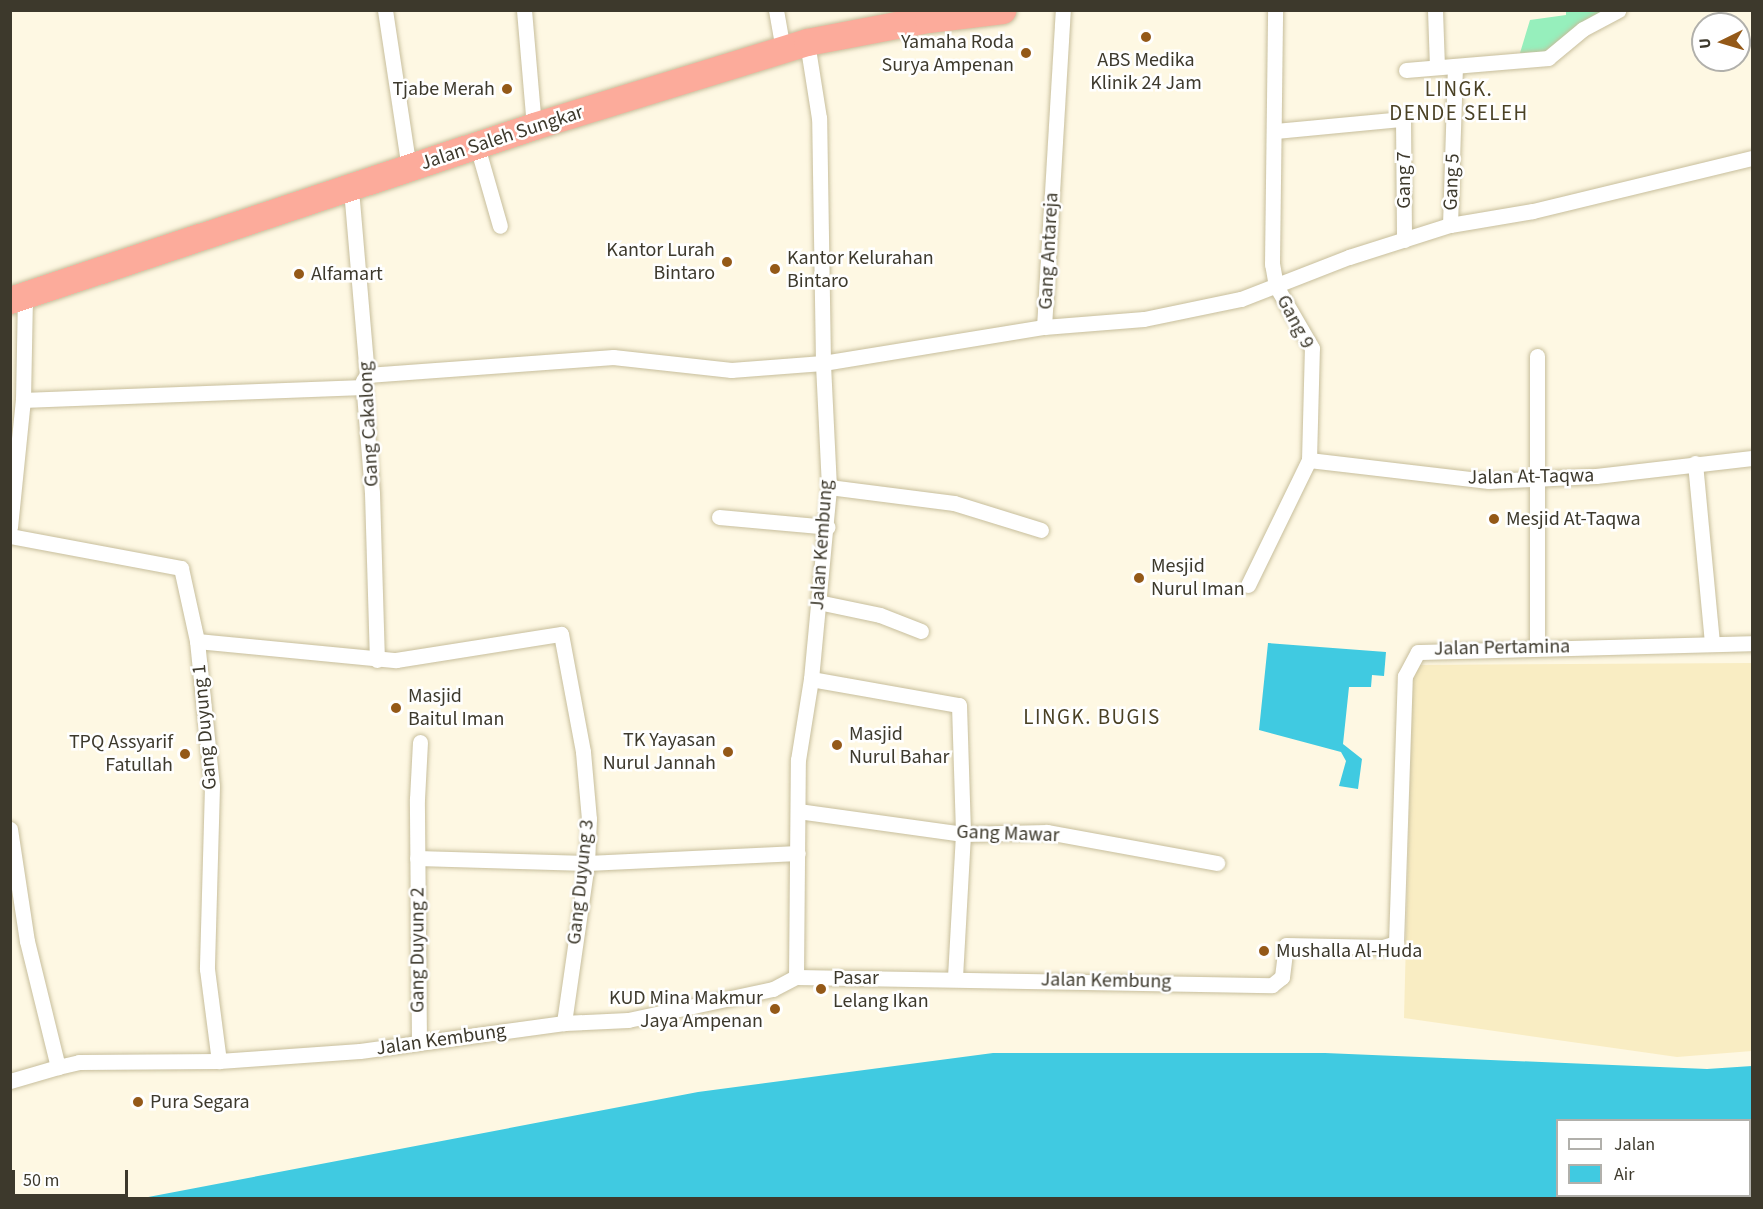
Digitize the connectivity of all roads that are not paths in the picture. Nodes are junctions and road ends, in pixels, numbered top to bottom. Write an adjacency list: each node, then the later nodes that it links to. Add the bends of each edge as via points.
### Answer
1 (385, 10): 17 (street)
2 (524, 10): 13 (street)
3 (776, 10): 9 (street, Jalan Kembung)
4 (1002, 10): 9 (highway, Jalan Saleh Sungkar, via 928,19)
5 (1063, 10): 24 (street, Gang Antareja)
6 (1275, 10): 14 (street, Gang 9)
7 (1435, 10): 11 (street)
8 (1618, 10): 10 (street, via 1566,42 1548,58)
9 (795, 45): 13 (highway, Jalan Saleh Sungkar); 26 (street, Jalan Kembung, via 819,118)
10 (1455, 66): 11 (street); 19 (street, Gang 5)
11 (1437, 68): 12 (street)
12 (1406, 70)
13 (534, 126): 15 (highway, Jalan Saleh Sungkar)
14 (1275, 131): 21 (street, Gang 7, via 1403,119); 22 (street, Gang 9, via 1270,208)
15 (477, 146): 17 (highway, Jalan Saleh Sungkar); 20 (street)
16 (1752, 158): 19 (street, Gang Antareja, via 1533,212)
17 (409, 169): 18 (highway, Jalan Saleh Sungkar)
18 (351, 189): 23 (highway, Jalan Saleh Sungkar); 27 (street, Gang Cakalong)
19 (1450, 225): 21 (street, Gang Antareja)
20 (500, 226)
21 (1404, 240): 22 (street, Gang Antareja)
22 (1276, 286): 24 (street, Gang Antareja, via 1241,299 1144,319); 30 (street, Gang 9, via 1312,348)
23 (18, 298): 28 (street)
24 (1044, 327): 26 (street)
25 (1537, 356): 32 (street)
26 (823, 363): 27 (street, via 731,369 613,357); 33 (street, Jalan Kembung)
27 (365, 381): 28 (street); 46 (street, Gang Cakalong)
28 (23, 400): 36 (street)
29 (1752, 458): 31 (street, Jalan At-Taqwa)
30 (1309, 460): 32 (street, Jalan At-Taqwa, via 1438,477 1489,481); 39 (street, Gang 9)
31 (1695, 463): 32 (street, Jalan At-Taqwa, via 1596,476); 43 (street)
32 (1537, 478): 45 (street)
33 (829, 487): 35 (street, Jalan Kembung); 37 (street, via 954,503)
34 (719, 517): 35 (street)
35 (828, 527): 40 (street, Jalan Kembung)
36 (10, 528)
37 (1041, 530)
38 (10, 536): 42 (street, Gang Duyung 1, via 181,568)
39 (1248, 585)
40 (818, 602): 41 (street, via 880,615); 47 (street, Jalan Kembung)
41 (921, 631)
42 (197, 641): 46 (street); 61 (street, Gang Duyung 1, via 212,786 207,969)
43 (1712, 643): 44 (street, Jalan Pertamina); 45 (street, Jalan Pertamina)
44 (1752, 643)
45 (1537, 647): 56 (street, Jalan Pertamina, via 1424,650 1410,661 1405,676 1398,935 1396,943)
46 (377, 660): 54 (street, Gang Duyung 3, via 423,658 561,634 589,791)
47 (811, 679): 49 (street, Jalan Kembung, via 798,760); 51 (street, via 959,705)
48 (420, 742): 53 (street, Gang Duyung 2)
49 (798, 811): 51 (street, Gang Mawar); 52 (street, Jalan Kembung)
50 (10, 829): 62 (street, via 27,941)
51 (963, 834): 55 (street, Gang Mawar, via 1047,832); 58 (street)
52 (798, 853): 54 (street); 57 (street, Jalan Kembung)
53 (417, 858): 54 (street); 60 (street, Gang Duyung 2)
54 (587, 863): 59 (street, Gang Duyung 3)
55 (1217, 863)
56 (1383, 948): 58 (street, Jalan Kembung, via 1286,945 1282,977 1277,984 1268,986)
57 (796, 977): 58 (street, Jalan Kembung); 59 (street, Jalan Kembung, via 773,989 628,1020)
58 (955, 978)
59 (564, 1023): 60 (street, Jalan Kembung)
60 (419, 1043): 61 (street, Jalan Kembung)
61 (219, 1061): 62 (street, Jalan Kembung, via 79,1062)
62 (58, 1067): 63 (street, Jalan Kembung)
63 (10, 1082)

